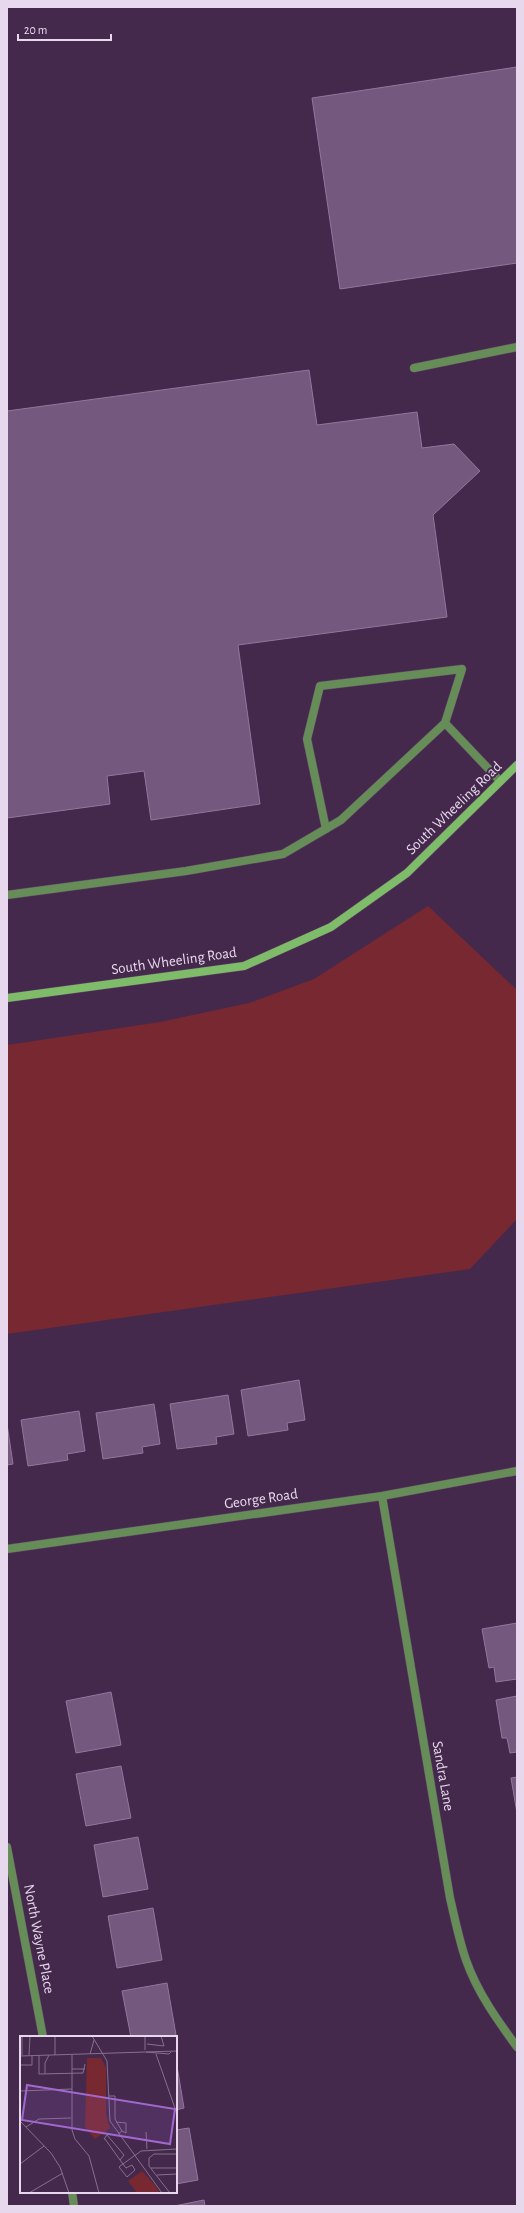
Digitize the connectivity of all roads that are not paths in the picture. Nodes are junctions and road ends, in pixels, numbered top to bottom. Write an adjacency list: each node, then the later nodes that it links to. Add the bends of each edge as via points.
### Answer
1 (517, 347): 2 (street)
2 (414, 368)
3 (445, 723): 5 (street); 6 (street, via 341,820); 6 (street, via 462,669 320,686 307,739)
4 (517, 765): 5 (main road, South Wheeling Road)
5 (500, 781): 8 (main road, South Wheeling Road, via 407,873 331,927 244,966)
6 (326, 829): 7 (street, via 283,854 186,871)
7 (7, 895)
8 (7, 998)
9 (517, 1471): 10 (street, George Road)
10 (382, 1496): 11 (street, George Road); 14 (street, Sandra Lane, via 457,1927 466,1961 477,1984 500,2024)
11 (7, 1549)
12 (7, 1847): 13 (street, North Wayne Place)
13 (43, 2036)
14 (517, 2047)
15 (72, 2193): 16 (street)
16 (74, 2206)

